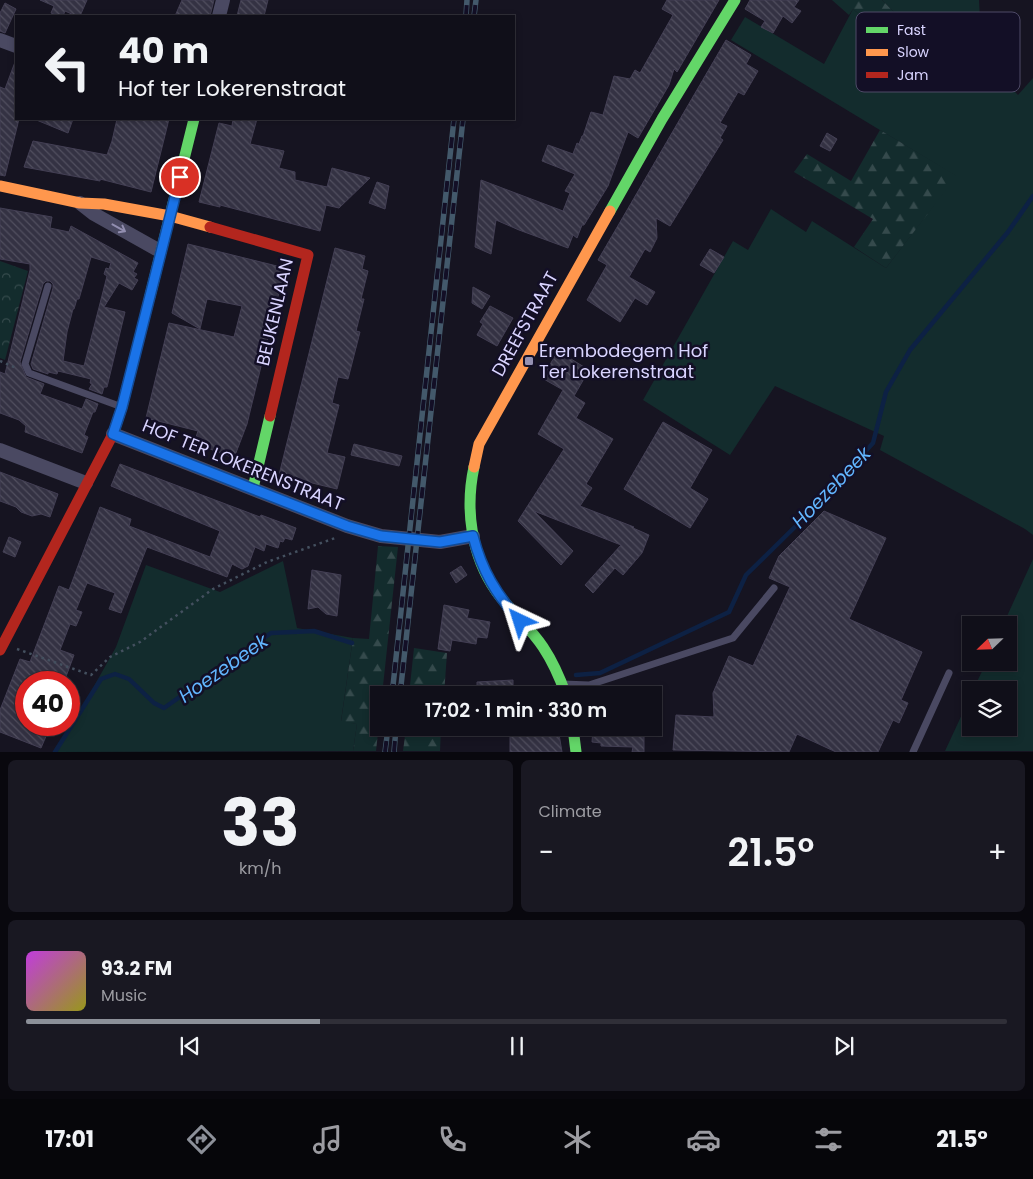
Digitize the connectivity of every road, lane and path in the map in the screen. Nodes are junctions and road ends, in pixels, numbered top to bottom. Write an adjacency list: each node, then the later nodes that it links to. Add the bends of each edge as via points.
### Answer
1 (223, 0): 3 (street)
2 (736, 0): 18 (street, DREEFSTRAAT, via 662,119 479,444 471,482)
3 (219, 15)
4 (0, 40): 5 (street)
5 (15, 46)
6 (194, 120): 9 (street, HOF TER LOKERENSTRAAT)
7 (0, 186): 8 (street, BEUKENLAAN)
8 (80, 203): 9 (street, BEUKENLAAN); 10 (street, BEUKENLAAN, one-way to 10)
9 (170, 216): 10 (street, HOF TER LOKERENSTRAAT); 16 (street, BEUKENLAAN, via 308,255)
10 (160, 251): 12 (street, HOF TER LOKERENSTRAAT)
11 (48, 286): 12 (lane, via 25,364 29,373)
12 (122, 407): 13 (street, HOF TER LOKERENSTRAAT)
13 (113, 434): 15 (street); 16 (street, HOF TER LOKERENSTRAAT)
14 (0, 450): 15 (street)
15 (86, 483): 20 (street)
16 (253, 488): 17 (street, HOF TER LOKERENSTRAAT)
17 (347, 526): 18 (street, HOF TER LOKERENSTRAAT, via 381,536 440,542); 20 (path, via 336,539 267,562 212,588 140,642 110,657 91,676)
18 (473, 536): 22 (street, DREEFSTRAAT, via 484,572 497,593 543,646)
19 (774, 588): 22 (lane, via 732,638 589,684)
20 (2, 642)
21 (949, 673): 26 (lane)
22 (561, 679): 23 (street, DREEFSTRAAT)
23 (563, 686)
24 (574, 736): 25 (street)
25 (576, 752)
26 (913, 752)

